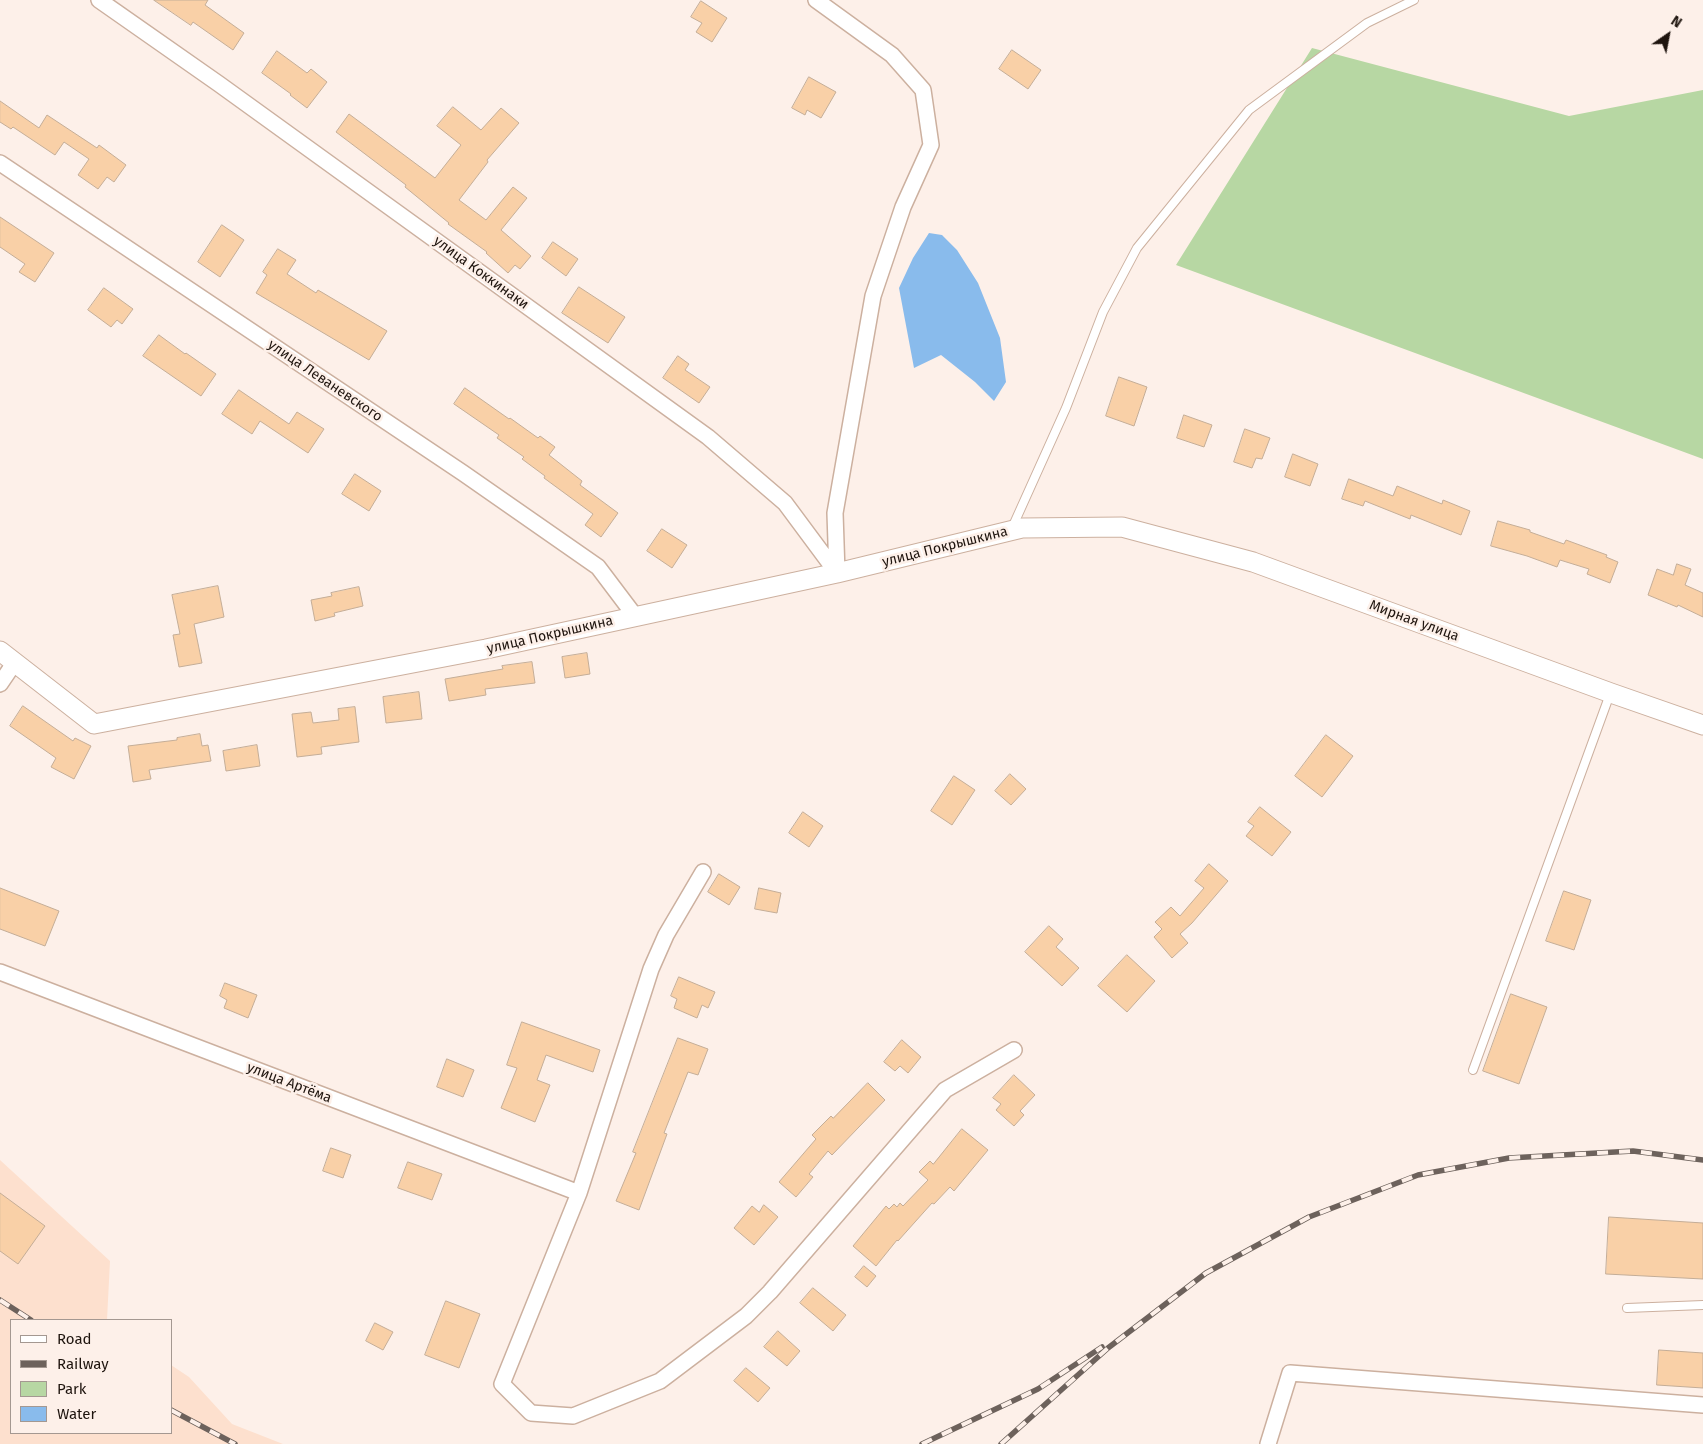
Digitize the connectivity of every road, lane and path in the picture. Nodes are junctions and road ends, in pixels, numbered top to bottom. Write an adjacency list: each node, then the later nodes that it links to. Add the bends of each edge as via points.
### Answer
1 (99, 0): 7 (street, улица Коккинаки, via 708,437 785,503)
2 (816, 0): 7 (street, via 892,54 923,90 931,144 903,207 873,296 835,513)
3 (1414, 0): 6 (lane, via 1367,23 1249,110 1137,248 1103,312 1066,408)
4 (0, 163): 8 (street, улица Леваневского, via 463,473 590,562)
5 (1122, 527): 6 (street, улица Покрышкина, via 1022,528); 12 (street, Мирная улица, via 1253,562)
6 (1011, 531): 7 (street, улица Покрышкина)
7 (837, 573): 8 (street, улица Покрышкина)
8 (635, 616): 10 (street, улица Покрышкина, via 486,649 94,724)
9 (0, 651): 10 (street, улица Покрышкина)
10 (15, 662): 11 (street)
11 (0, 684)
12 (1610, 693): 13 (street, Мирная улица); 17 (lane)
13 (1703, 725)
14 (704, 872): 18 (street, via 666,935 651,969)
15 (0, 972): 18 (street, улица Артёма)
16 (1014, 1050): 18 (street, via 945,1090 770,1292 746,1316 660,1381 573,1416 531,1413 502,1384)
17 (1473, 1070)
18 (579, 1193)
19 (1703, 1305): 20 (lane)
20 (1627, 1308)
21 (1703, 1405): 22 (street, via 1290,1373)
22 (1268, 1444)

